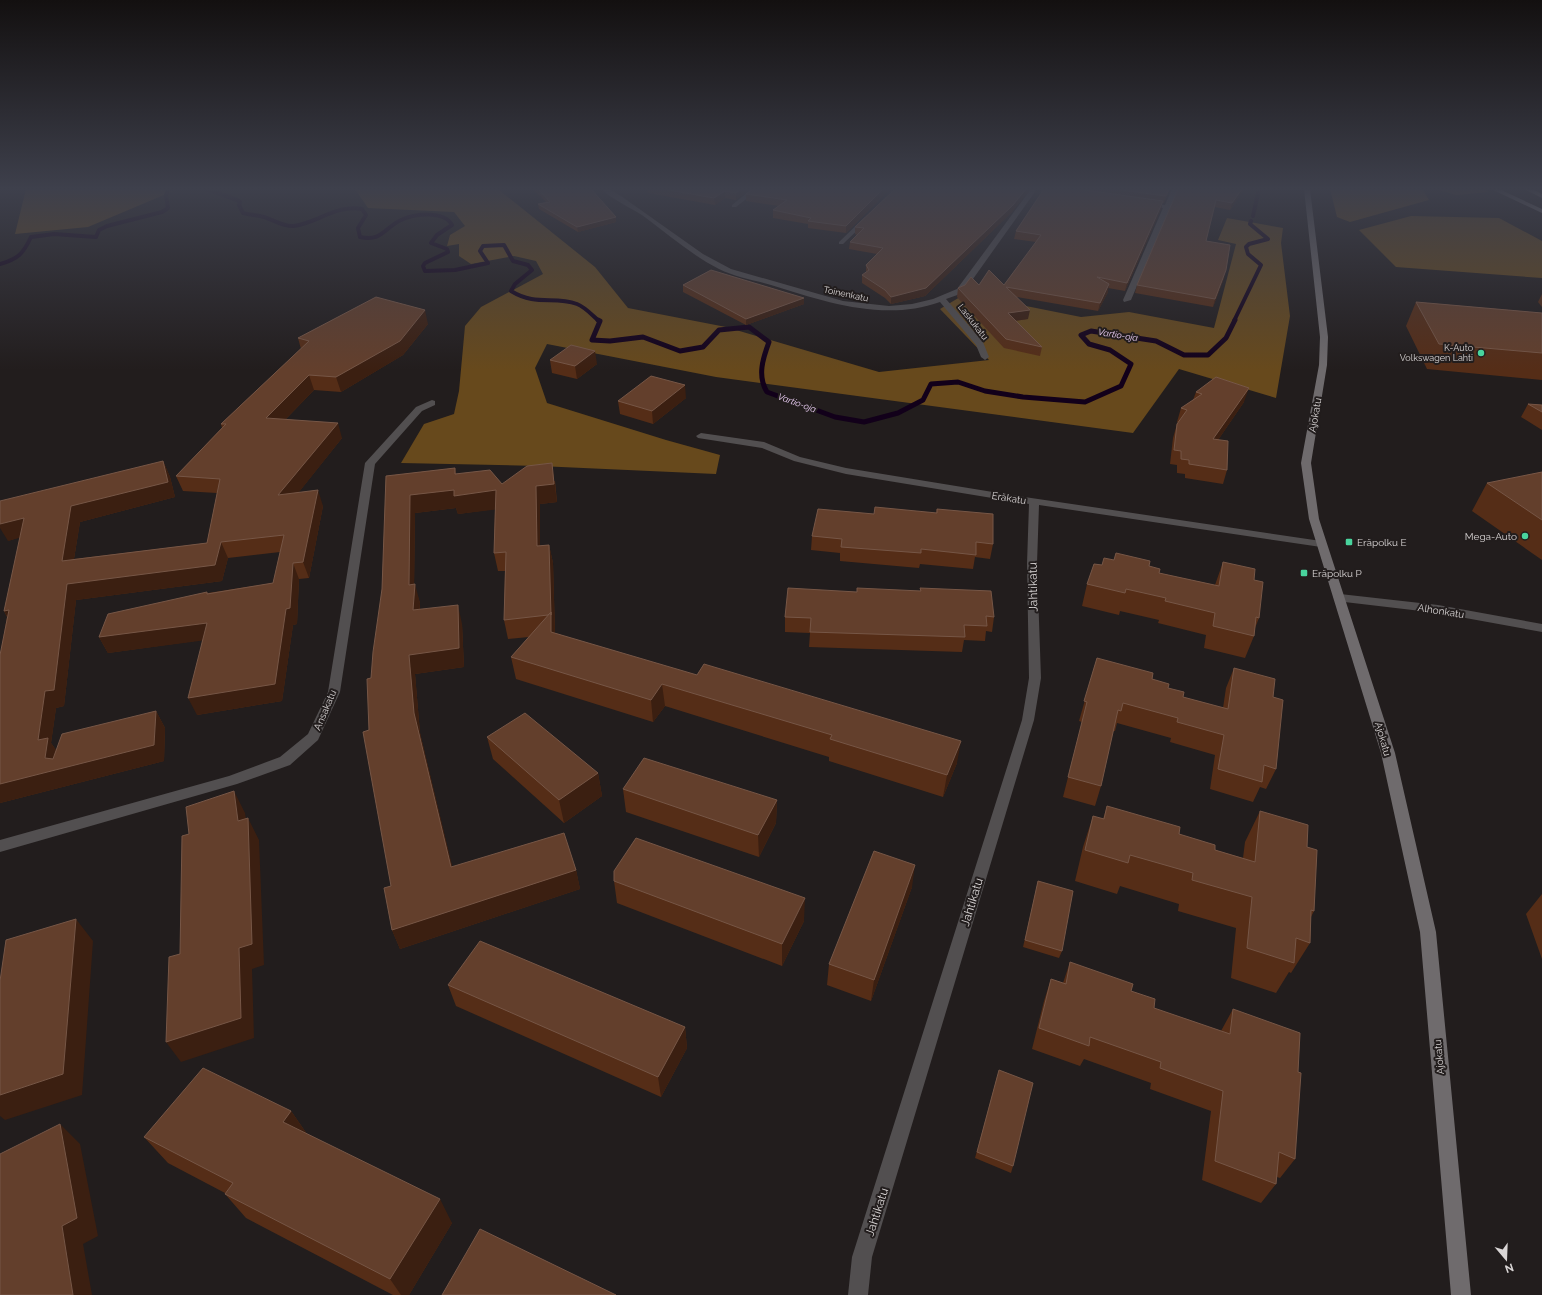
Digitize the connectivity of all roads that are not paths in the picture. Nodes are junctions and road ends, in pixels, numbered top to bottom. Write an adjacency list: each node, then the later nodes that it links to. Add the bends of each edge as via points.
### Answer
1 (694, 249): 5 (street, Toinenkatu, via 728,270 840,304 889,309)
2 (990, 249): 5 (street, Toinenkatu, via 960,291)
3 (1149, 249): 6 (street)
4 (1314, 249): 11 (street, Ajokatu, via 1324,338 1324,365 1306,463 1314,519)
5 (944, 300): 7 (street, Laskukatu, via 980,344)
6 (1127, 300)
7 (985, 357)
8 (432, 403): 14 (street, Ansakatu, via 419,409 370,463 334,692 313,737 285,761 238,778)
9 (700, 436): 10 (street, Eräkatu, via 764,445 797,459 846,471)
10 (1034, 502): 11 (street, Eräkatu); 15 (street, Jahtikatu, via 1032,564 1035,678 1028,720 862,1257)
11 (1321, 544): 12 (street, Ajokatu)
12 (1340, 598): 13 (street, Alhonkatu, via 1438,609); 16 (street, Ajokatu, via 1388,753 1428,932)
13 (1542, 628)
14 (0, 846)
15 (858, 1295)
16 (1461, 1295)

